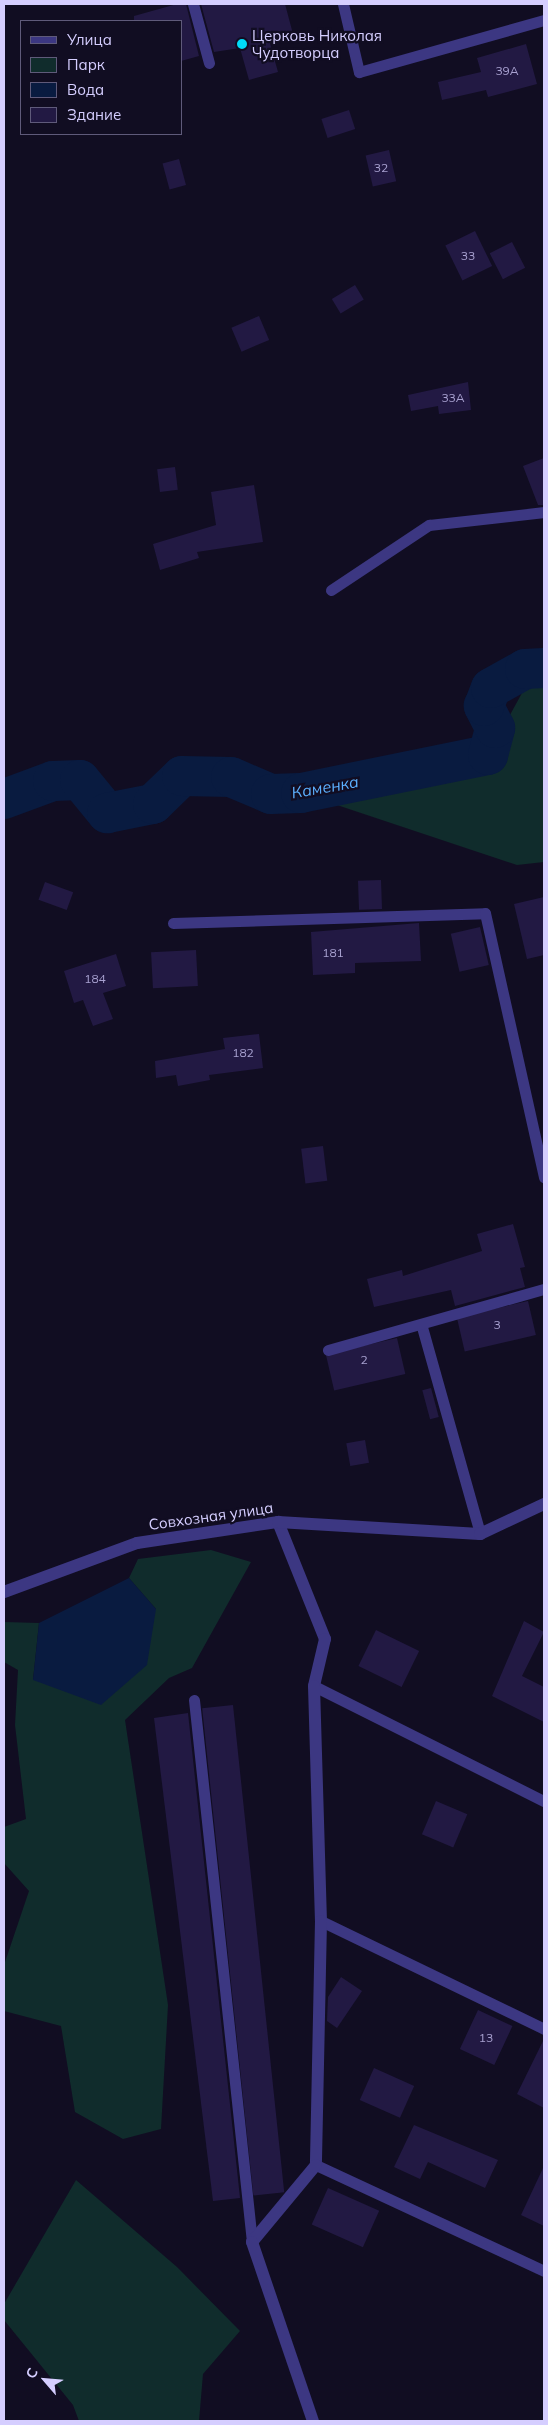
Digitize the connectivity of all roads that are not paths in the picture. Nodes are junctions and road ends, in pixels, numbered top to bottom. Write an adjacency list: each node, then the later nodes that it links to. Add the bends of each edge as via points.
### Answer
1 (193, 4): 4 (lane)
2 (343, 4): 3 (lane, via 359,72)
3 (544, 20)
4 (209, 62)
5 (544, 512): 6 (lane, via 429,525)
6 (331, 590)
7 (172, 923): 8 (lane, via 485,913)
8 (544, 1177)
9 (544, 1289): 10 (lane)
10 (422, 1327): 11 (lane); 14 (lane)
11 (328, 1350)
12 (544, 1504): 14 (street, Совхозная улица)
13 (278, 1522): 14 (street, Совхозная улица); 15 (street, Совхозная улица, via 137,1543); 16 (street, via 325,1639)
14 (480, 1534)
15 (4, 1592)
16 (314, 1686): 18 (lane); 19 (street)
17 (194, 1700): 22 (lane)
18 (544, 1801)
19 (321, 1921): 20 (lane); 21 (street)
20 (544, 2029)
21 (316, 2165): 22 (street); 23 (lane)
22 (252, 2242): 24 (street)
23 (544, 2271)
24 (313, 2421)

